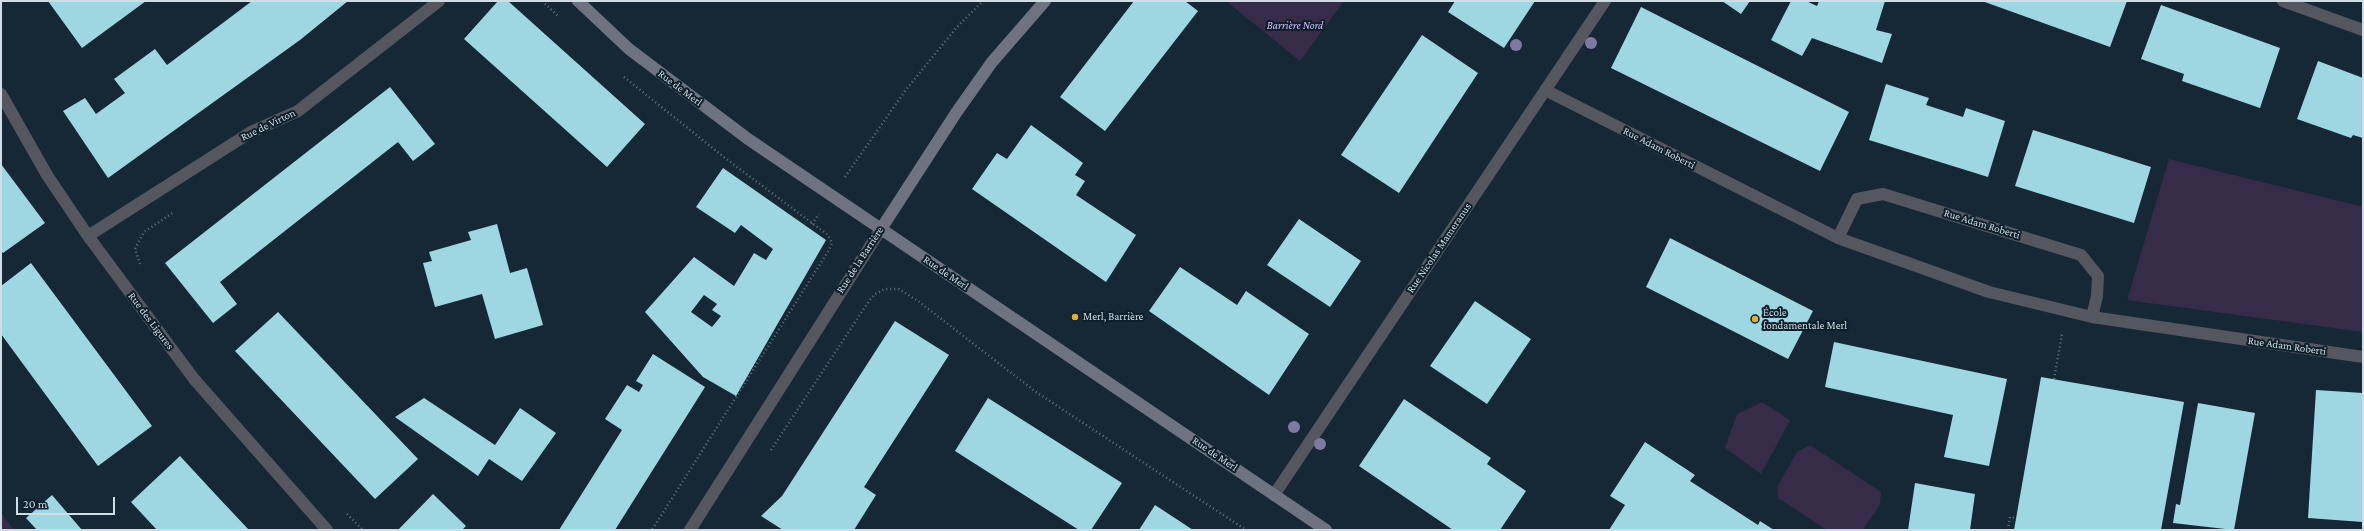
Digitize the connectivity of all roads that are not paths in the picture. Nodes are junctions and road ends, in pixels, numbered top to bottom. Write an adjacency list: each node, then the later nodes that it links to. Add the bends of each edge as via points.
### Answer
1 (439, 1): 10 (street, Rue de Virton, via 298,111 250,132)
2 (578, 1): 9 (main road, Rue de Merl, via 629,49 748,139)
3 (1045, 1): 9 (main road, Rue de la Barrière, via 992,62)
4 (1604, 1): 7 (street, Rue Nicolas Mameranus)
5 (2283, 1): 6 (street)
6 (2363, 30)
7 (1545, 90): 11 (street, Rue Adam Roberti); 14 (street, Rue Nicolas Mameranus)
8 (1, 94): 10 (street, Rue des Ligures, via 47,175)
9 (880, 229): 14 (main road, Rue de Merl); 16 (street, Rue de la Barrière)
10 (88, 236): 15 (street, Rue des Ligures, via 194,379)
11 (1838, 238): 12 (street, Rue Adam Roberti, via 1989,292); 12 (street, Rue Adam Roberti, via 1857,199 1883,194 2081,255 2098,276)
12 (2092, 317): 13 (street, Rue Adam Roberti)
13 (2363, 357)
14 (1274, 494): 17 (main road, Rue de Merl)
15 (327, 530)
16 (690, 530)
17 (1326, 530)

